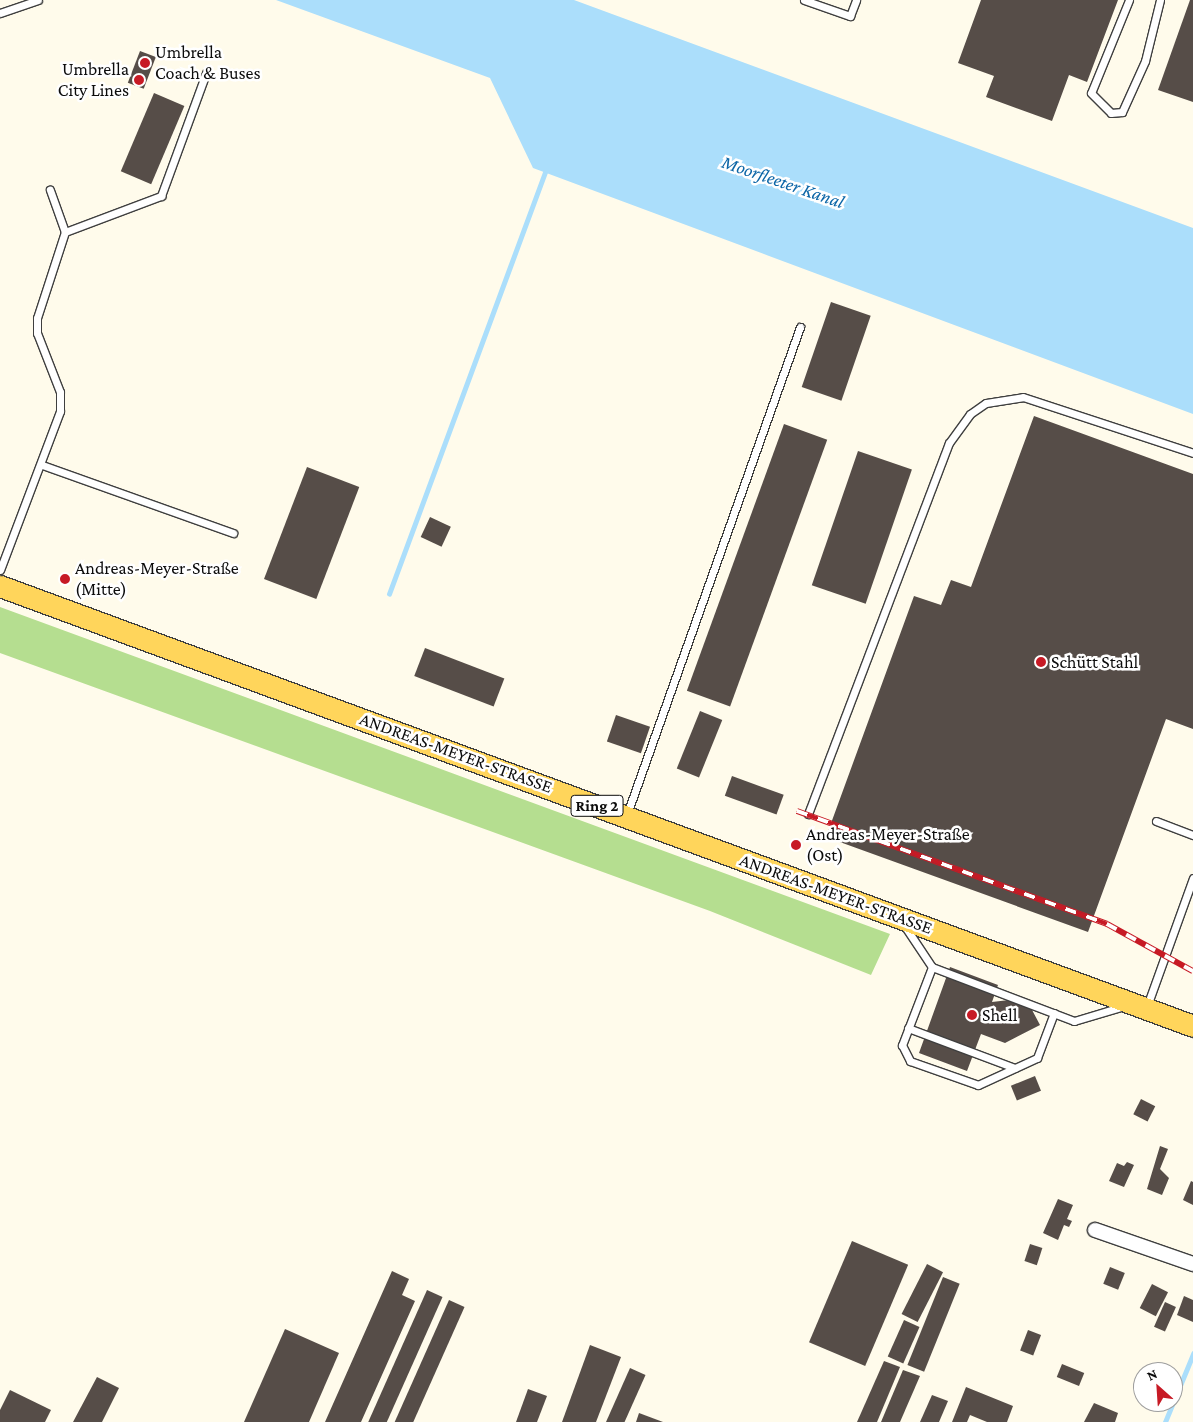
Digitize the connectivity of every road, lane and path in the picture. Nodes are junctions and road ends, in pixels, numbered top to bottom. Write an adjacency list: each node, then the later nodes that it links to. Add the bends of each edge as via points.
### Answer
1 (38, 0): 6 (lane)
2 (804, 0): 3 (lane, via 850,16)
3 (856, 0)
4 (1129, 0): 5 (lane, via 1091,93 1111,113 1122,112 1141,69)
5 (1160, 0)
6 (0, 13)
7 (206, 73): 9 (lane, via 161,196)
8 (50, 190): 9 (lane)
9 (65, 232): 12 (lane, via 37,318 41,347 60,392 60,411)
10 (800, 327): 17 (lane)
11 (1193, 453): 16 (lane, via 1023,397 986,403 970,414 949,443)
12 (42, 465): 13 (lane); 14 (lane)
13 (233, 533)
14 (0, 570)
15 (0, 586): 17 (main road, ANDREAS-MEYER-STRASSE / Ring 2)
16 (808, 814)
17 (626, 816): 21 (main road, ANDREAS-MEYER-STRASSE / Ring 2)
18 (1156, 821): 19 (lane)
19 (1193, 835)
20 (1193, 878): 23 (lane)
21 (900, 918): 22 (lane); 23 (main road, ANDREAS-MEYER-STRASSE / Ring 2)
22 (932, 967): 24 (lane); 26 (lane)
23 (1139, 1006): 24 (lane, via 1074,1021); 25 (main road, ANDREAS-MEYER-STRASSE / Ring 2)
24 (1054, 1013): 27 (lane, via 1037,1058)
25 (1193, 1026)
26 (908, 1028): 27 (lane); 27 (lane, via 902,1045 910,1061 978,1085)
27 (1015, 1068)
28 (1095, 1230): 29 (street)
29 (1193, 1264)

